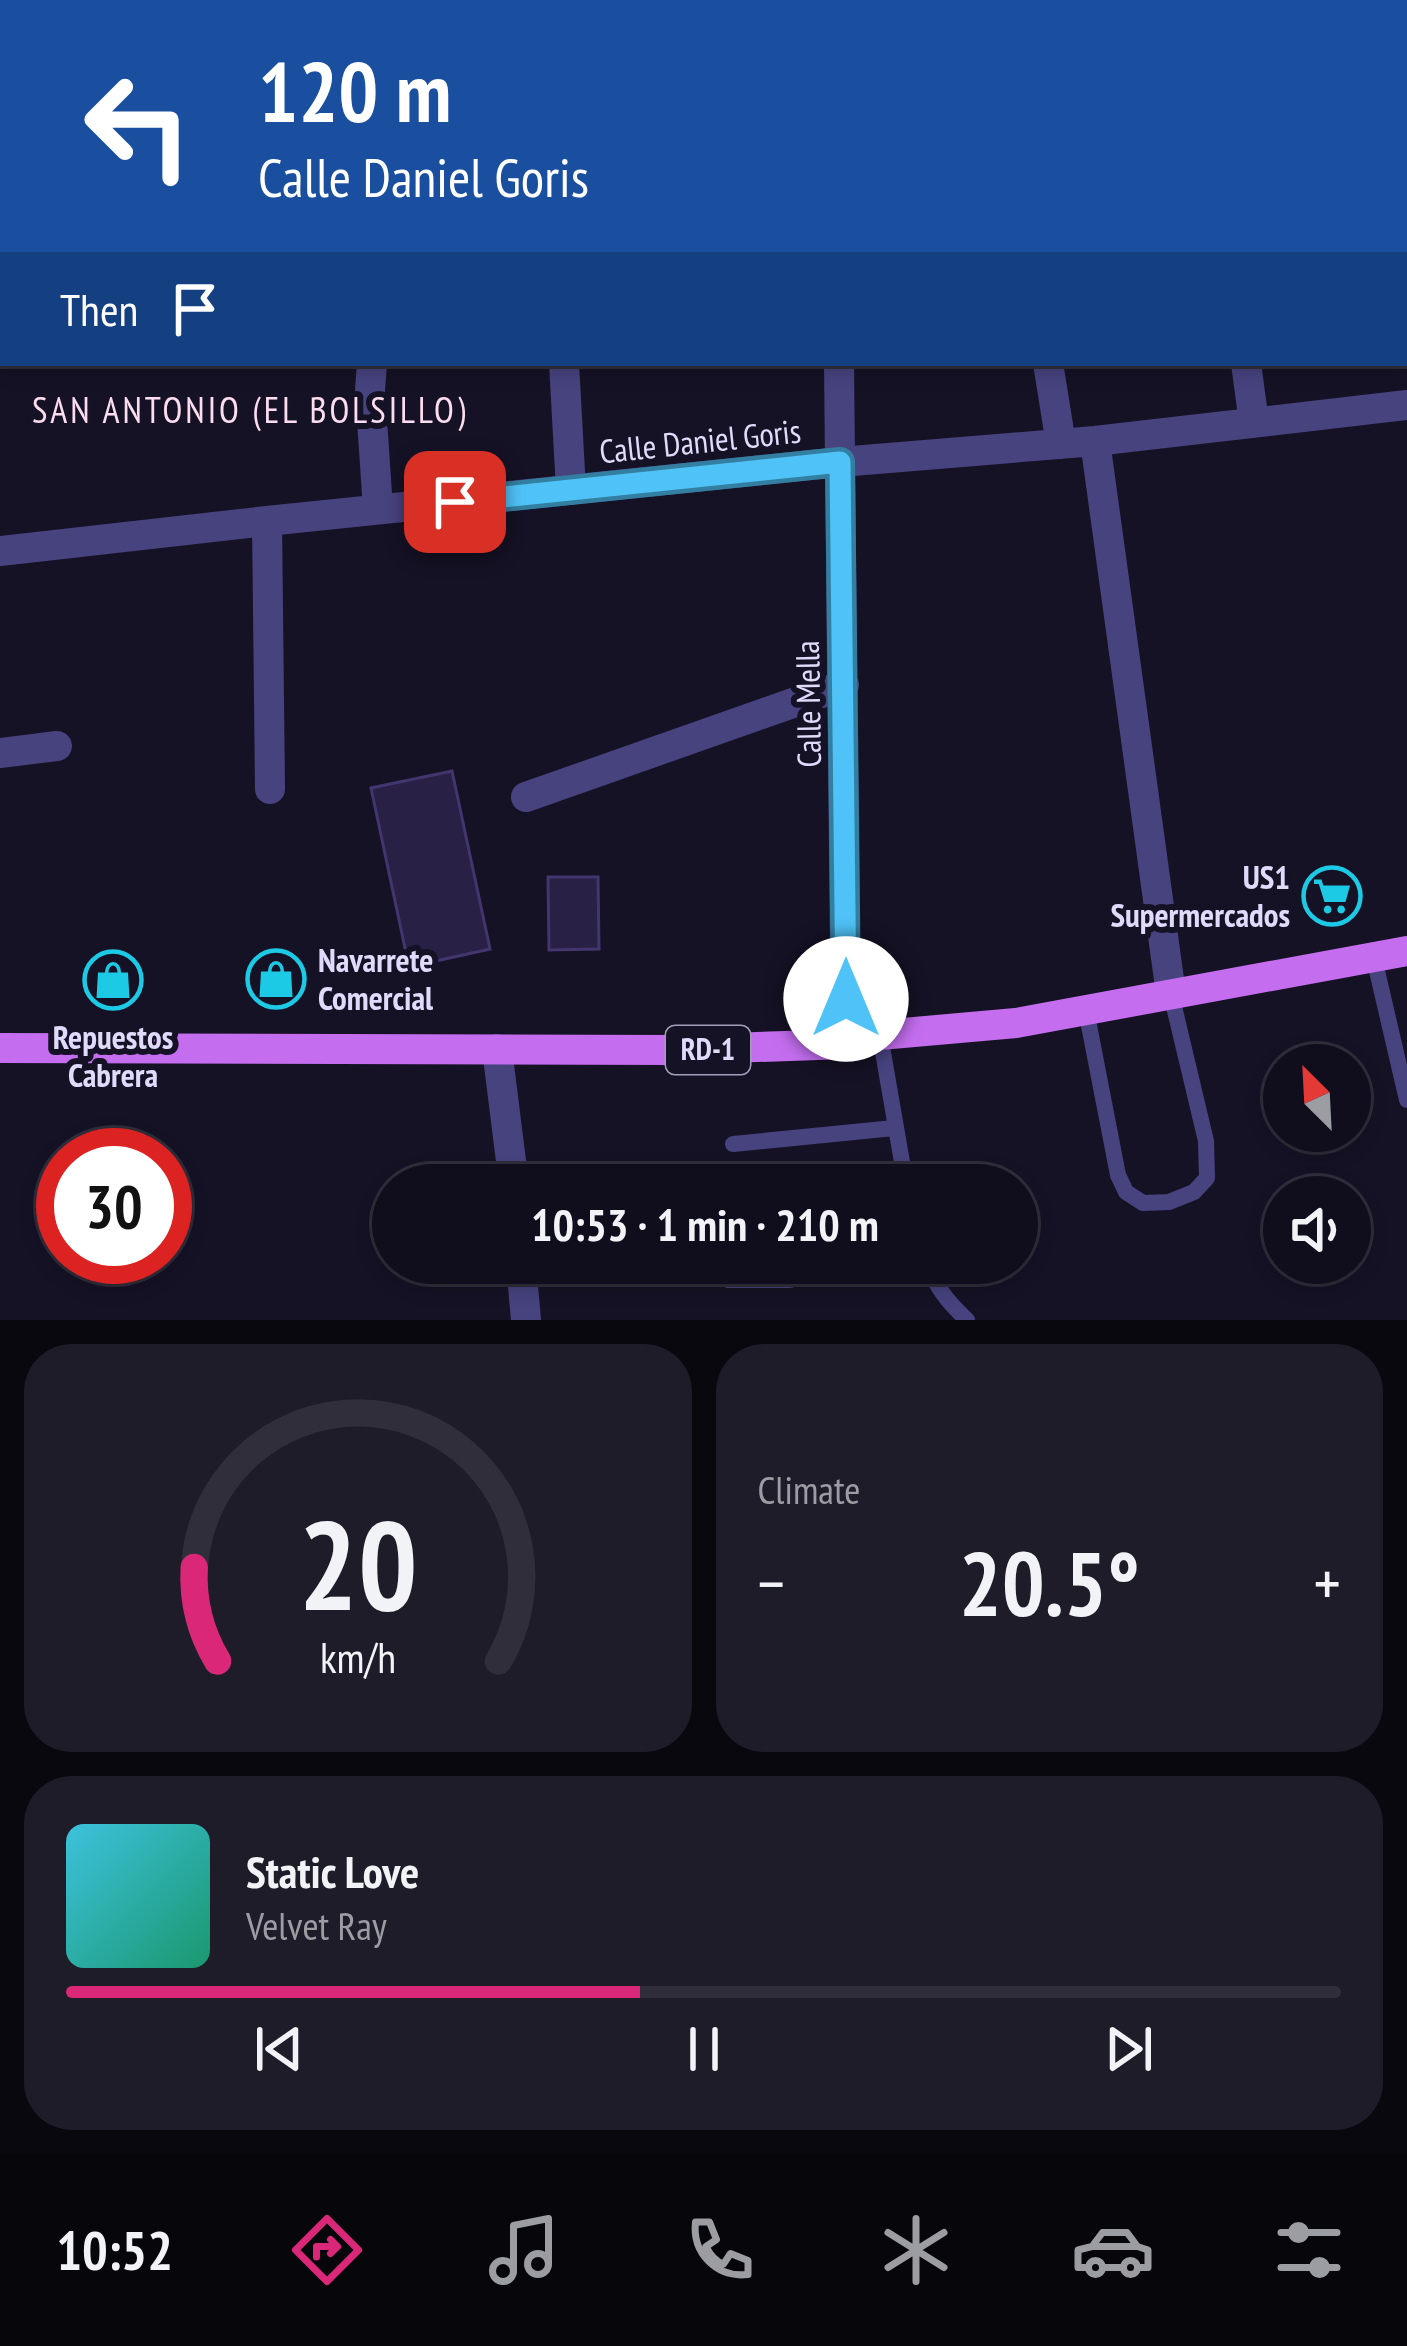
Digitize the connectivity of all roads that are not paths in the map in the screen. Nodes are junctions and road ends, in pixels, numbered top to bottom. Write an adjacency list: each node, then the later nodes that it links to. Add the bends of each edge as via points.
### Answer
1 (372, 366): 12 (street)
2 (564, 366): 11 (street)
3 (839, 366): 10 (street, Calle Mella)
4 (1048, 366): 9 (street)
5 (1246, 366): 7 (street)
6 (1407, 405): 7 (street, Calle Daniel Goris)
7 (1254, 423): 8 (street, Calle Daniel Goris)
8 (1095, 441): 9 (street, Calle Daniel Goris); 22 (street)
9 (1061, 444): 10 (street, Calle Daniel Goris)
10 (840, 462): 11 (street, Calle Daniel Goris); 15 (street, Calle Mella)
11 (571, 490): 12 (street, Calle Daniel Goris)
12 (378, 509): 13 (street, Calle Daniel Goris)
13 (267, 520): 14 (street, Calle Daniel Goris); 18 (street)
14 (0, 551)
15 (844, 685): 19 (street); 25 (street, Calle Mella)
16 (57, 746): 17 (street)
17 (0, 753)
18 (270, 789)
19 (526, 797)
20 (1407, 952): 21 (main road, RD-1)
21 (1373, 958): 22 (main road, RD-1); 28 (lane)
22 (1171, 994): 23 (main road, RD-1); 23 (lane, via 1206,1141 1207,1178 1169,1202 1143,1203 1118,1175)
23 (1086, 1010): 24 (main road, RD-1)
24 (880, 1035): 25 (main road, RD-1); 29 (lane)
25 (846, 1044): 27 (main road, RD-1)
26 (0, 1048): 27 (main road, RD-1)
27 (497, 1049): 31 (street)
28 (1407, 1100)
29 (894, 1128): 30 (lane); 32 (lane)
30 (733, 1144)
31 (511, 1164)
32 (902, 1164)
33 (523, 1284): 35 (street)
34 (936, 1284): 36 (lane)
35 (526, 1320)
36 (967, 1320)

